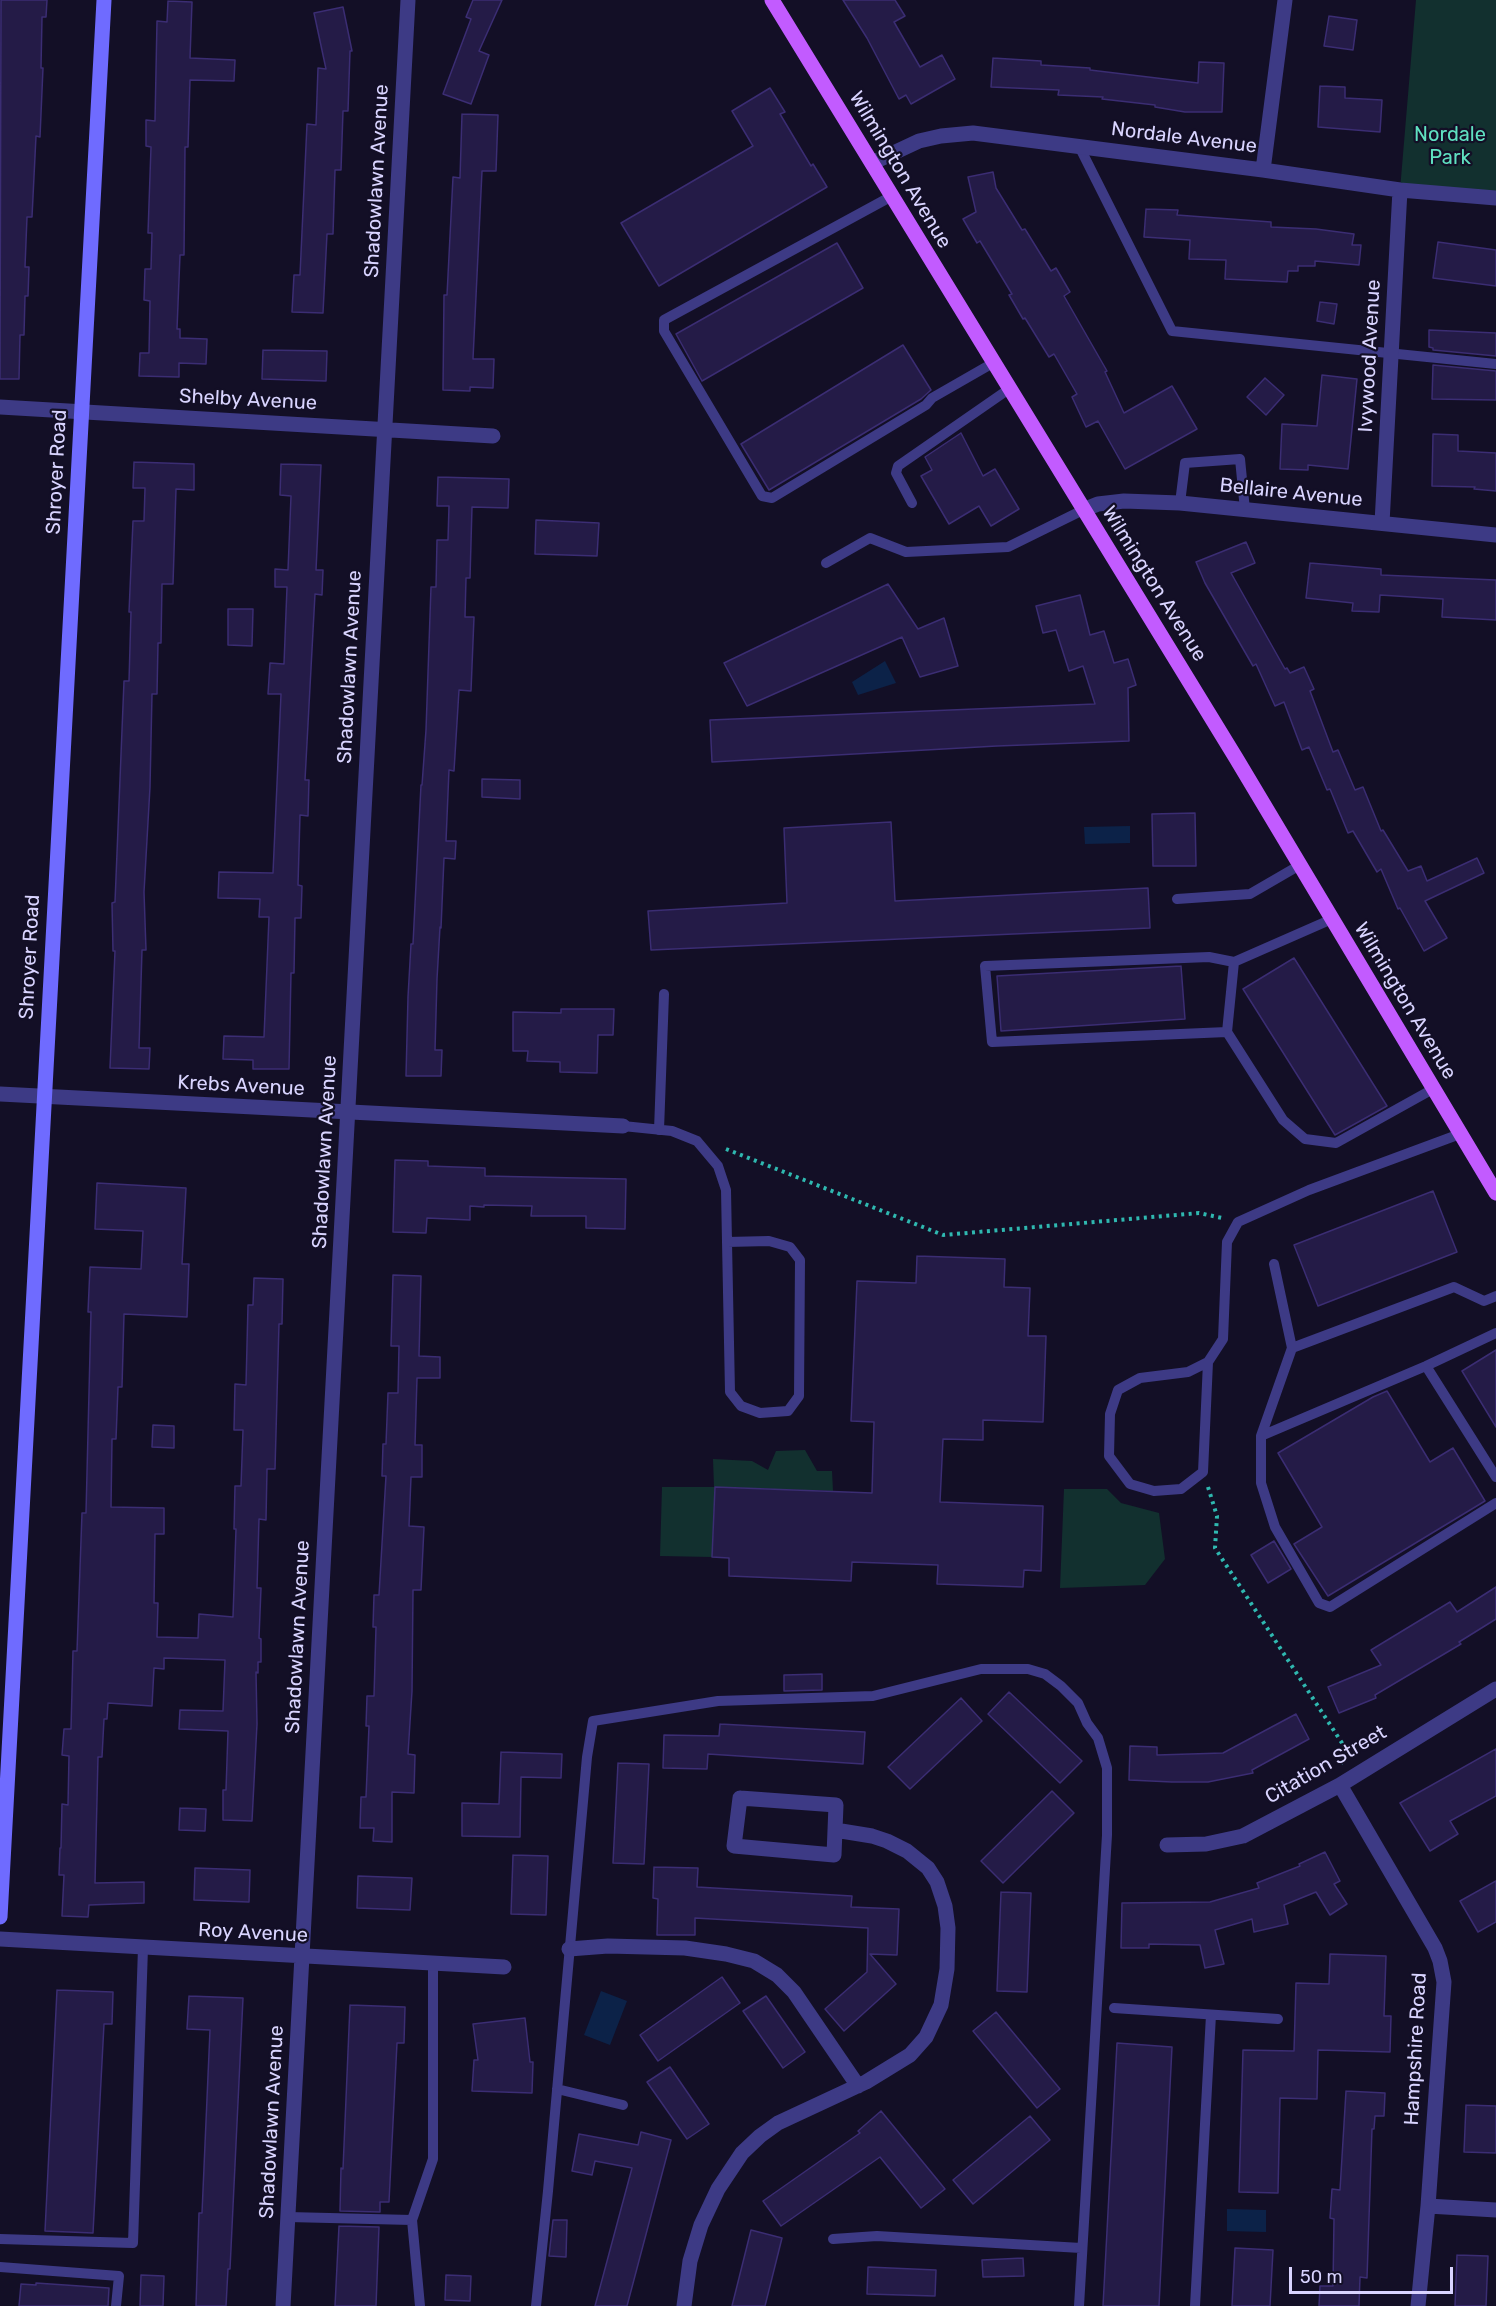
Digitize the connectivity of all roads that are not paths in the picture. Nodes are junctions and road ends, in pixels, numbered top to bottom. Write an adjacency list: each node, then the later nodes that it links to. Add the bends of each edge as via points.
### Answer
1 (104, 0): 16 (main road, Shroyer Road)
2 (408, 0): 17 (street, Shadowlawn Avenue)
3 (772, 0): 6 (main road, Wilmington Avenue)
4 (1286, 0): 7 (street)
5 (1079, 146): 6 (street, Nordale Avenue, via 973,133 919,141); 7 (street, Nordale Avenue); 11 (lane, via 1172,331)
6 (872, 163): 9 (main road, Wilmington Avenue)
7 (1263, 170): 8 (street, Nordale Avenue)
8 (1401, 190): 10 (street, Nordale Avenue); 11 (street, Ivywood Avenue)
9 (892, 196): 12 (main road, Wilmington Avenue); 12 (lane, via 664,320 664,332 762,496 772,498)
10 (1496, 198)
11 (1392, 354): 13 (lane); 23 (street, Ivywood Avenue)
12 (993, 363): 14 (main road, Wilmington Avenue)
13 (1496, 364)
14 (1010, 389): 19 (lane, via 898,466 896,473); 21 (main road, Wilmington Avenue)
15 (0, 407): 16 (street, Shelby Avenue)
16 (81, 412): 17 (street, Shelby Avenue); 34 (main road, Shroyer Road)
17 (384, 429): 18 (street, Shelby Avenue); 35 (street, Shadowlawn Avenue)
18 (493, 436)
19 (912, 503)
20 (1180, 503): 21 (street, Bellaire Avenue, via 1124,501); 22 (street, Bellaire Avenue); 22 (lane, via 1185,463 1240,459)
21 (1083, 510): 25 (lane, via 1008,547 906,552 870,537); 26 (main road, Wilmington Avenue)
22 (1245, 510): 23 (street, Bellaire Avenue)
23 (1382, 523): 24 (street, Bellaire Avenue)
24 (1496, 536)
25 (826, 563)
26 (1300, 865): 27 (lane, via 1250,894); 28 (main road, Wilmington Avenue)
27 (1178, 899)
28 (1332, 919): 29 (lane); 32 (main road, Wilmington Avenue)
29 (1234, 962): 31 (lane); 31 (lane, via 1209,957 986,966 992,1042)
30 (664, 994): 37 (lane)
31 (1227, 1032): 32 (lane, via 1283,1120 1305,1139 1336,1143)
32 (1433, 1089): 38 (main road, Wilmington Avenue)
33 (0, 1095): 34 (street, Krebs Avenue)
34 (44, 1096): 35 (street, Krebs Avenue); 54 (main road, Shroyer Road)
35 (347, 1111): 36 (street, Krebs Avenue); 58 (street, Shadowlawn Avenue)
36 (623, 1126): 37 (lane)
37 (659, 1130): 40 (lane, via 697,1141 718,1166 726,1190)
38 (1460, 1134): 39 (main road, Wilmington Avenue); 45 (lane, via 1310,1190 1238,1222 1227,1242 1223,1339)
39 (1496, 1193)
40 (727, 1242): 40 (lane, via 730,1392 741,1407 760,1413 788,1411 799,1396 800,1260 790,1247 769,1241)
41 (1274, 1264): 44 (lane)
42 (1496, 1296): 44 (lane, via 1484,1301 1454,1287)
43 (1496, 1333): 46 (lane)
44 (1292, 1348): 47 (lane)
45 (1208, 1362): 45 (lane, via 1188,1372 1140,1378 1118,1390 1110,1414 1109,1456 1130,1484 1154,1491 1181,1489 1203,1472)
46 (1426, 1366): 47 (lane); 48 (lane)
47 (1262, 1436): 49 (lane, via 1261,1483 1275,1527 1319,1604 1330,1607)
48 (1496, 1478)
49 (1496, 1503)
50 (1496, 1689): 51 (street, Citation Street)
51 (1340, 1785): 53 (street, Citation Street, via 1243,1836 1206,1844); 67 (street, Hampshire Road, via 1440,1961 1444,1982)
52 (835, 1830): 52 (street, via 836,1805 740,1798 734,1846 834,1855); 64 (street, via 887,1841 928,1868 937,1882 948,1928 948,1969 941,2006 926,2037 910,2055)
53 (1167, 1845)
54 (0, 1917)
55 (0, 1939): 56 (street, Roy Avenue)
56 (143, 1948): 58 (street, Roy Avenue); 71 (lane, via 133,2243)
57 (569, 1949): 64 (street, via 685,1948 753,1961 777,1975 794,1992); 65 (lane); 73 (lane, via 593,1721 718,1701 873,1696 981,1669 1028,1669 1045,1674 1078,1702 1098,1738 1107,1768 1107,1835)
58 (302, 1957): 59 (street, Roy Avenue); 69 (street, Shadowlawn Avenue)
59 (433, 1963): 60 (street, Roy Avenue); 70 (lane, via 433,2159)
60 (504, 1967)
61 (1114, 2008): 62 (lane)
62 (1211, 2015): 63 (lane); 81 (lane)
63 (1278, 2019)
64 (858, 2086): 79 (street, via 778,2123 742,2153 718,2189 701,2225 690,2261)
65 (557, 2089): 66 (lane); 78 (lane)
66 (623, 2105)
67 (1428, 2206): 68 (street); 82 (street, Hampshire Road)
68 (1496, 2210)
69 (288, 2217): 70 (lane); 76 (street, Shadowlawn Avenue)
70 (412, 2220): 77 (lane)
71 (0, 2239)
72 (833, 2239): 73 (lane, via 877,2236)
73 (1081, 2248): 80 (lane)
74 (0, 2267): 75 (lane, via 118,2276)
75 (116, 2306)
76 (283, 2306)
77 (420, 2306)
78 (536, 2306)
79 (684, 2306)
80 (1079, 2306)
81 (1195, 2306)
82 (1418, 2306)

